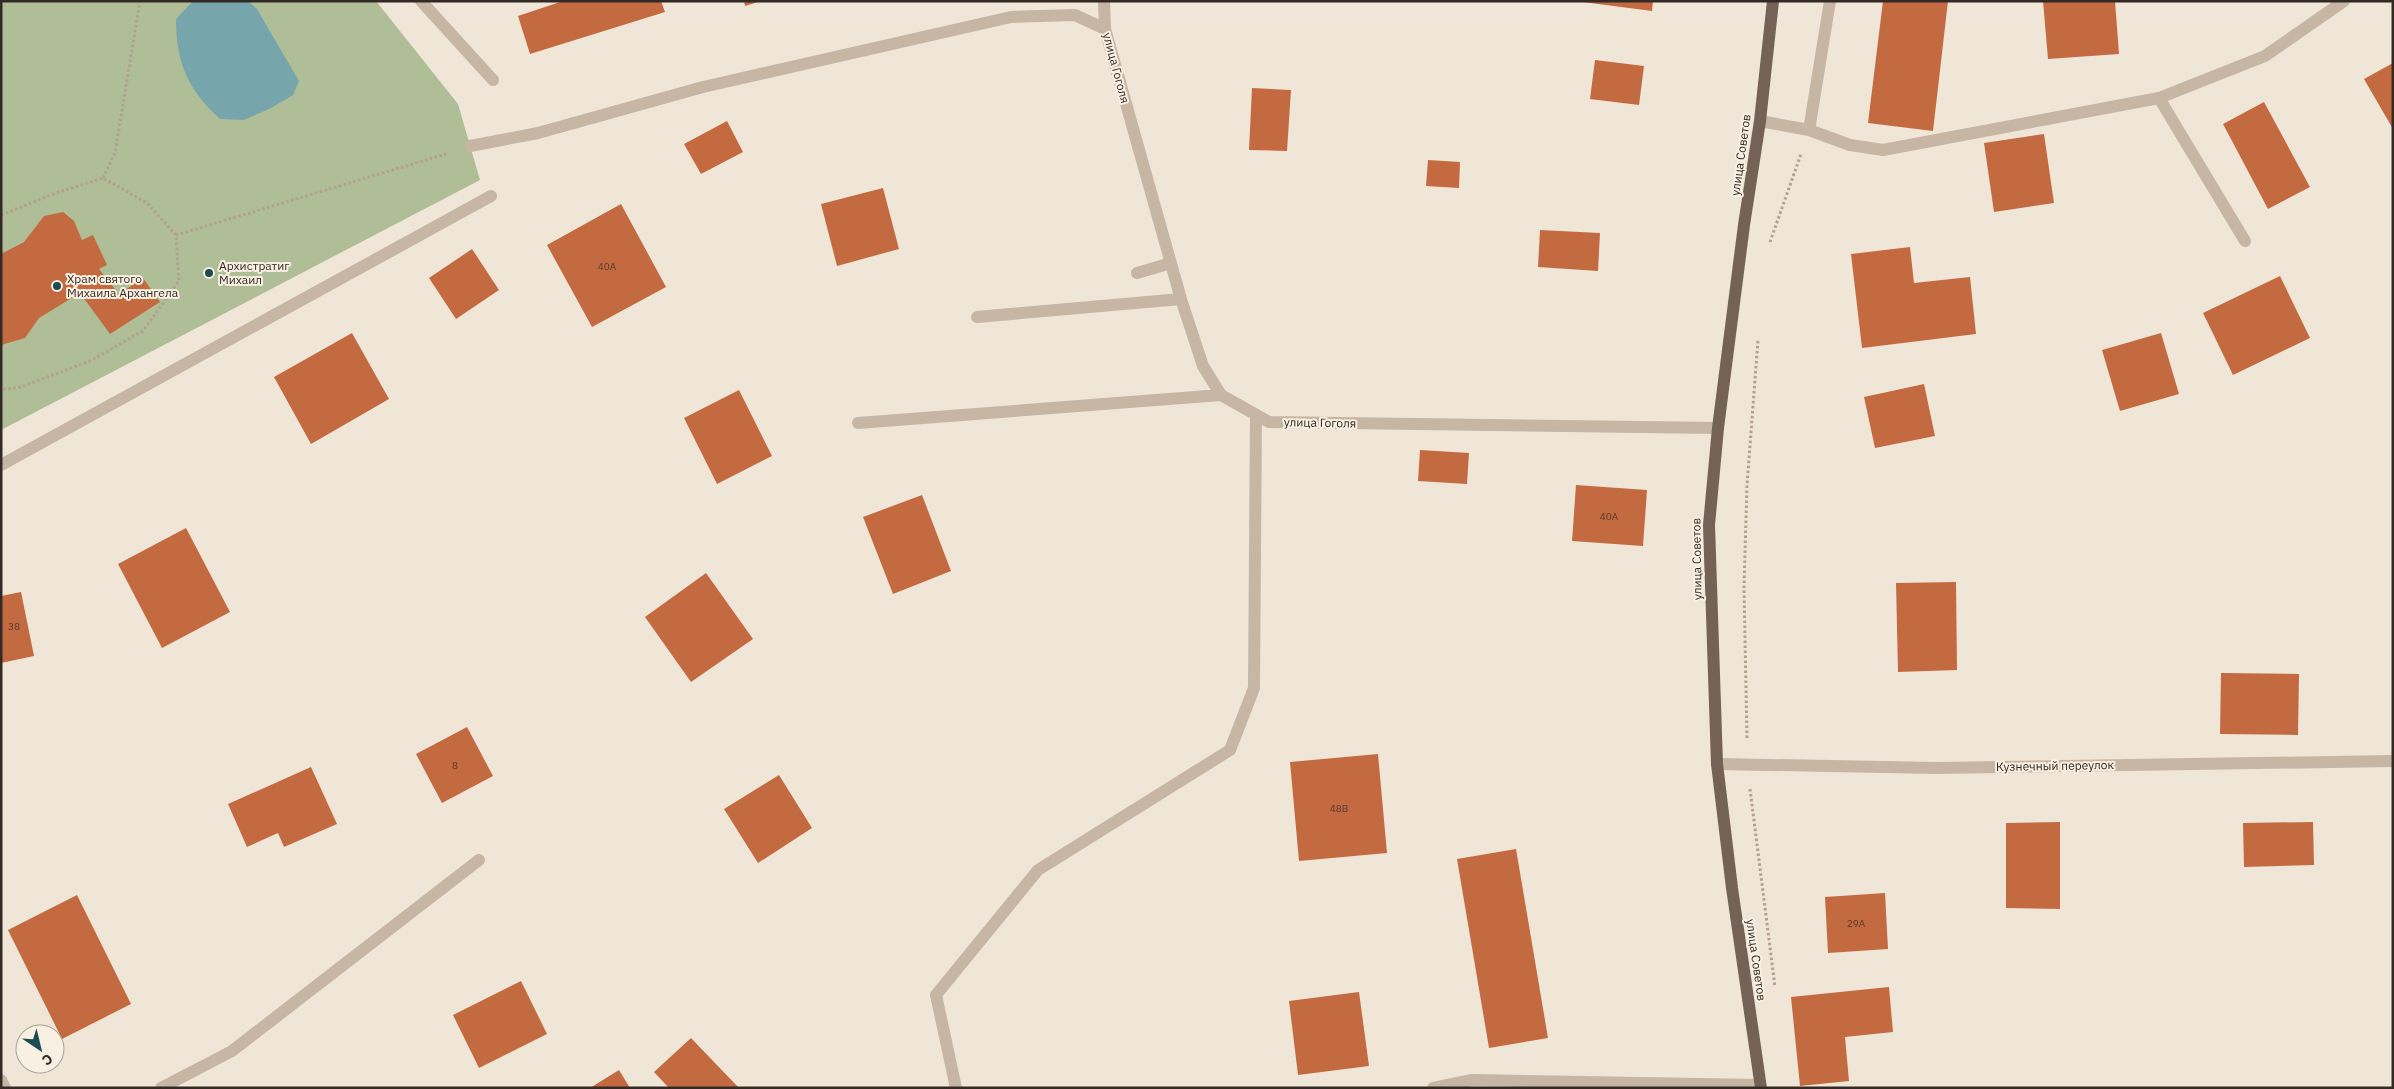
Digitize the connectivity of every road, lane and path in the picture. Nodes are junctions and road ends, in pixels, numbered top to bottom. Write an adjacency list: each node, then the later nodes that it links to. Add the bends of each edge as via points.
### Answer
1 (140, 1): 13 (path, via 115,153)
2 (421, 1): 8 (street)
3 (1104, 1): 7 (street, улица Гоголя)
4 (1773, 1): 10 (main road, улица Советов)
5 (1830, 1): 11 (street)
6 (2344, 1): 9 (street, via 2265,56)
7 (1105, 29): 12 (street, via 1075,16 1011,17 703,87 538,133); 19 (street, улица Гоголя)
8 (493, 80)
9 (2159, 98): 11 (street, via 1883,150 1850,145); 17 (street)
10 (1760, 121): 11 (street); 28 (main road, улица Советов)
11 (1809, 130): 18 (path)
12 (470, 146): 16 (path)
13 (103, 178): 15 (path); 16 (path, via 147,203)
14 (490, 196): 29 (street)
15 (1, 215)
16 (176, 235): 24 (path, via 179,282 143,331 90,361 18,388)
17 (2245, 242)
18 (1768, 247)
19 (1171, 263): 20 (street); 21 (street, улица Гоголя)
20 (1137, 273)
21 (1181, 299): 22 (street); 25 (street, улица Гоголя, via 1203,366)
22 (977, 318)
23 (1758, 333): 32 (path, via 1747,485 1744,587)
24 (1, 389)
25 (1221, 395): 26 (street, улица Гоголя); 27 (street)
26 (1256, 415): 28 (street, улица Гоголя, via 1269,422); 39 (street, via 1254,688 1230,750 1038,870 942,988 936,996)
27 (858, 423)
28 (1718, 428): 31 (main road, улица Советов, via 1709,525)
29 (1, 465)
30 (2393, 761): 32 (street, Кузнечный переулок, via 1937,768)
31 (1717, 764): 32 (street, Кузнечный переулок); 36 (main road, улица Советов)
32 (1747, 764): 34 (path)
33 (479, 860): 38 (street, via 232,1052)
34 (1776, 992)
35 (1, 1080): 37 (street)
36 (1760, 1087): 40 (street, via 1472,1080)
37 (5, 1088)
38 (161, 1088)
39 (956, 1088)
40 (1433, 1088)

